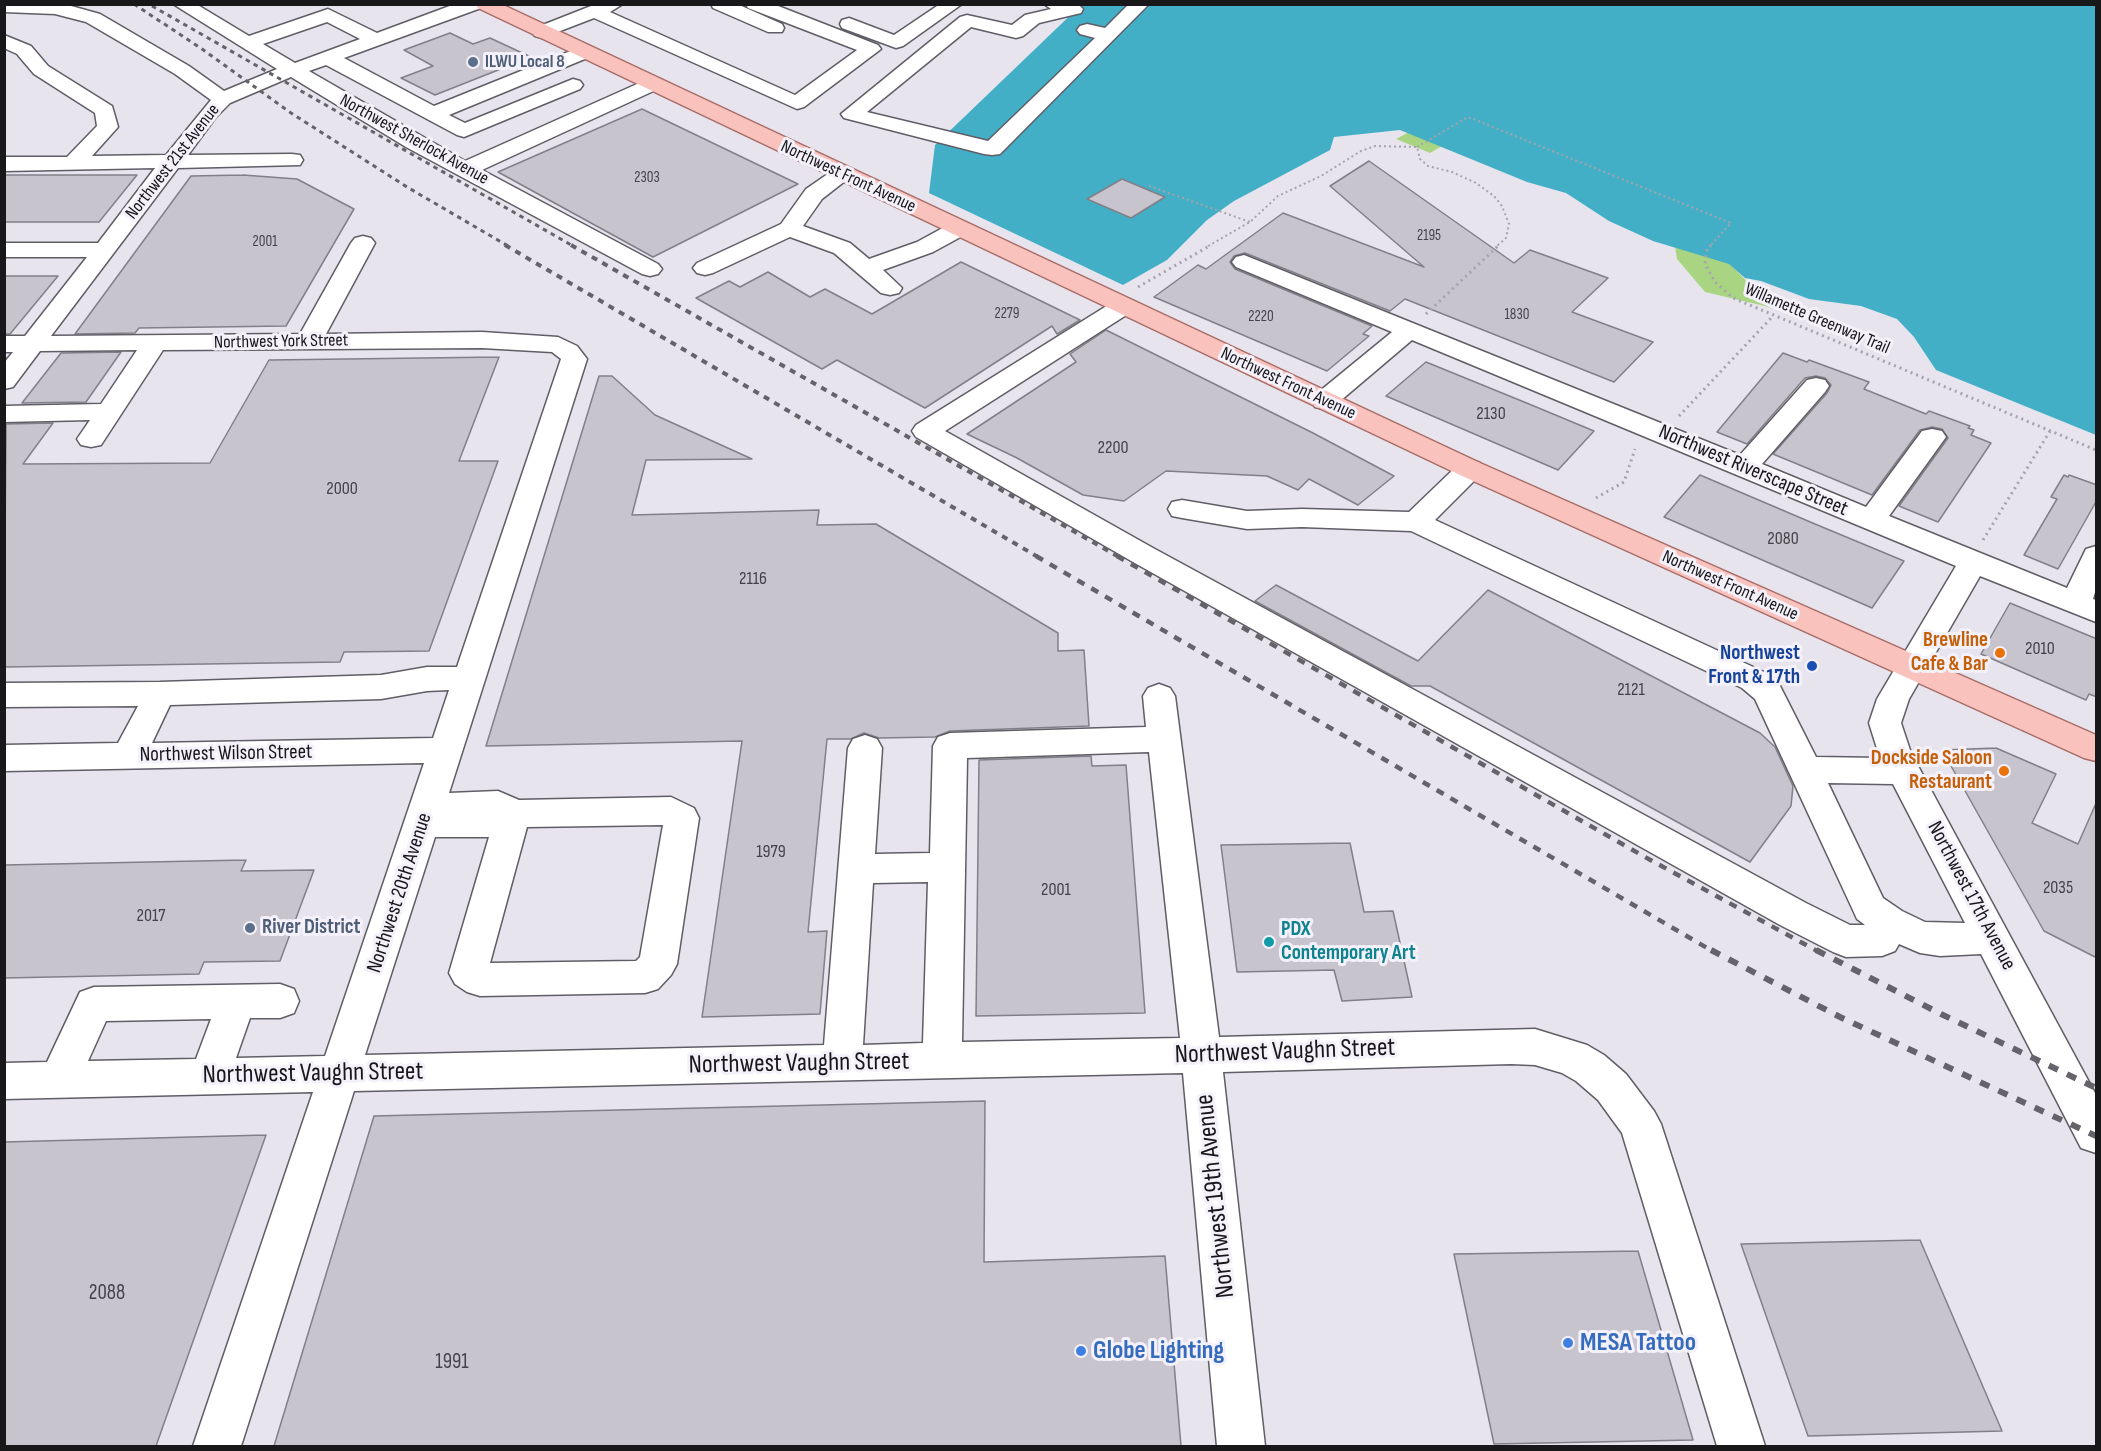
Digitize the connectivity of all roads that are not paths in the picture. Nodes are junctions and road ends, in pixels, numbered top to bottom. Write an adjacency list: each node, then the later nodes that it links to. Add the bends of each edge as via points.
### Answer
1 (182, 4): 22 (street, Northwest Sherlock Avenue)
2 (474, 4): 20 (street, Northwest 21st Avenue)
3 (485, 4): 18 (main road, Northwest Front Avenue)
4 (614, 4): 15 (street)
5 (720, 4): 25 (street)
6 (755, 4): 25 (street, via 871,50)
7 (800, 4): 8 (street, via 896,42)
8 (953, 4)
9 (974, 4): 17 (street)
10 (1053, 4): 13 (street)
11 (1140, 4): 19 (street)
12 (4, 6): 29 (street, via 56,8 93,18)
13 (1076, 7): 17 (street)
14 (349, 8): 16 (street)
15 (595, 12): 18 (street); 25 (street, via 797,103)
16 (328, 15): 20 (street); 22 (street)
17 (1032, 19): 19 (street); 19 (street, via 1017,32 967,21 851,114 992,149)
18 (542, 32): 23 (main road, Northwest Front Avenue)
19 (1108, 35)
20 (378, 40): 24 (street, Northwest 21st Avenue)
21 (4, 41): 33 (street, via 24,50 41,70 105,110 108,127)
22 (246, 43): 26 (street, Northwest Sherlock Avenue)
23 (585, 52): 27 (main road, Northwest Front Avenue); 30 (street)
24 (329, 58): 26 (street, Northwest 21st Avenue); 30 (street)
25 (854, 61)
26 (292, 71): 29 (street, Northwest 21st Avenue); 35 (street, Northwest Sherlock Avenue)
27 (653, 84): 35 (street); 36 (main road, Northwest Front Avenue)
28 (573, 85): 30 (street, via 464,131)
29 (223, 99): 32 (street, Northwest 21st Avenue)
30 (433, 114)
31 (292, 160): 32 (street)
32 (172, 162): 33 (street); 41 (street, Northwest 21st Avenue)
33 (73, 163): 34 (street)
34 (4, 164)
35 (465, 170): 45 (street, Northwest Sherlock Avenue)
36 (843, 174): 37 (street, via 814,194); 38 (main road, Northwest Front Avenue)
37 (789, 229): 43 (street); 44 (street, via 842,248)
38 (958, 229): 44 (street, via 925,247); 47 (main road, Northwest Front Avenue)
39 (363, 243): 49 (street)
40 (4, 250): 41 (street)
41 (104, 250): 52 (street, Northwest 21st Avenue)
42 (1244, 262): 48 (street, Northwest Riverscape Street)
43 (705, 268)
44 (866, 268): 46 (street)
45 (650, 269)
46 (890, 288)
47 (1117, 304): 56 (main road, Northwest Front Avenue); 86 (street, via 1037,362 926,431 1793,914 1846,941 1882,940)
48 (1409, 330): 56 (street); 61 (street, Northwest Riverscape Street)
49 (309, 341): 50 (street, Northwest York Street); 53 (street, Northwest York Street, via 482,340)
50 (155, 343): 52 (street, Northwest York Street); 57 (street)
51 (4, 344): 52 (street, Northwest York Street)
52 (33, 344): 54 (street, Northwest 21st Avenue)
53 (558, 345): 70 (street, Northwest 20th Avenue, via 574,359)
54 (4, 381)
55 (1816, 386): 61 (street)
56 (1324, 401): 62 (main road, Northwest Front Avenue)
57 (110, 412): 58 (street); 60 (street)
58 (4, 414)
59 (1932, 437): 64 (street)
60 (91, 439)
61 (1745, 467): 64 (street, Northwest Riverscape Street)
62 (1470, 469): 65 (street); 69 (main road, Northwest Front Avenue)
63 (1182, 509): 65 (street, via 1247,520)
64 (1871, 520): 67 (street, Northwest Riverscape Street)
65 (1416, 522): 80 (street, via 1753,680 1768,692)
66 (2097, 556): 68 (street)
67 (1973, 562): 68 (street, Northwest Riverscape Street); 69 (street, Northwest 17th Avenue)
68 (2086, 608)
69 (1911, 666): 76 (main road, Northwest Front Avenue); 81 (street, Northwest 17th Avenue, via 1885,723)
70 (470, 678): 71 (street, via 427,679 381,687); 77 (street, Northwest 20th Avenue)
71 (160, 694): 72 (street); 78 (street)
72 (4, 695)
73 (1159, 696): 74 (street, Northwest 19th Avenue)
74 (1164, 739): 84 (street, via 950,746); 90 (street, Northwest 19th Avenue)
75 (865, 748): 85 (street)
76 (2097, 749)
77 (447, 750): 78 (street, Northwest Wilson Street); 83 (street, Northwest 20th Avenue)
78 (129, 755): 79 (street, Northwest Wilson Street)
79 (4, 758)
80 (1804, 770): 81 (street); 86 (street, via 1870,908)
81 (1904, 771): 87 (street, Northwest 17th Avenue)
82 (513, 814): 82 (street, via 468,973 480,980 645,977 658,964 682,818 671,811); 83 (street, via 499,823)
83 (426, 815): 93 (street, Northwest 20th Avenue)
84 (948, 867): 85 (street); 91 (street)
85 (856, 869): 92 (street)
86 (1889, 922): 87 (street, via 1930,939)
87 (1994, 938): 97 (street, Northwest 17th Avenue)
88 (279, 1001): 89 (street)
89 (237, 1002): 94 (street); 95 (street, via 94,1004)
90 (1202, 1055): 91 (street, Northwest Vaughn Street); 99 (street, Northwest 19th Avenue); 100 (street, Northwest Vaughn Street, via 1511,1046 1557,1052 1590,1068 1612,1087 1640,1124)
91 (942, 1061): 92 (street, Northwest Vaughn Street)
92 (842, 1063): 93 (street, Northwest Vaughn Street)
93 (340, 1074): 94 (street, Northwest Vaughn Street); 98 (street, Northwest 20th Avenue)
94 (209, 1076): 95 (street, Northwest Vaughn Street)
95 (59, 1080): 96 (street, Northwest Vaughn Street)
96 (4, 1081)
97 (2097, 1134)
98 (217, 1446)
99 (1241, 1446)
100 (1741, 1446)

